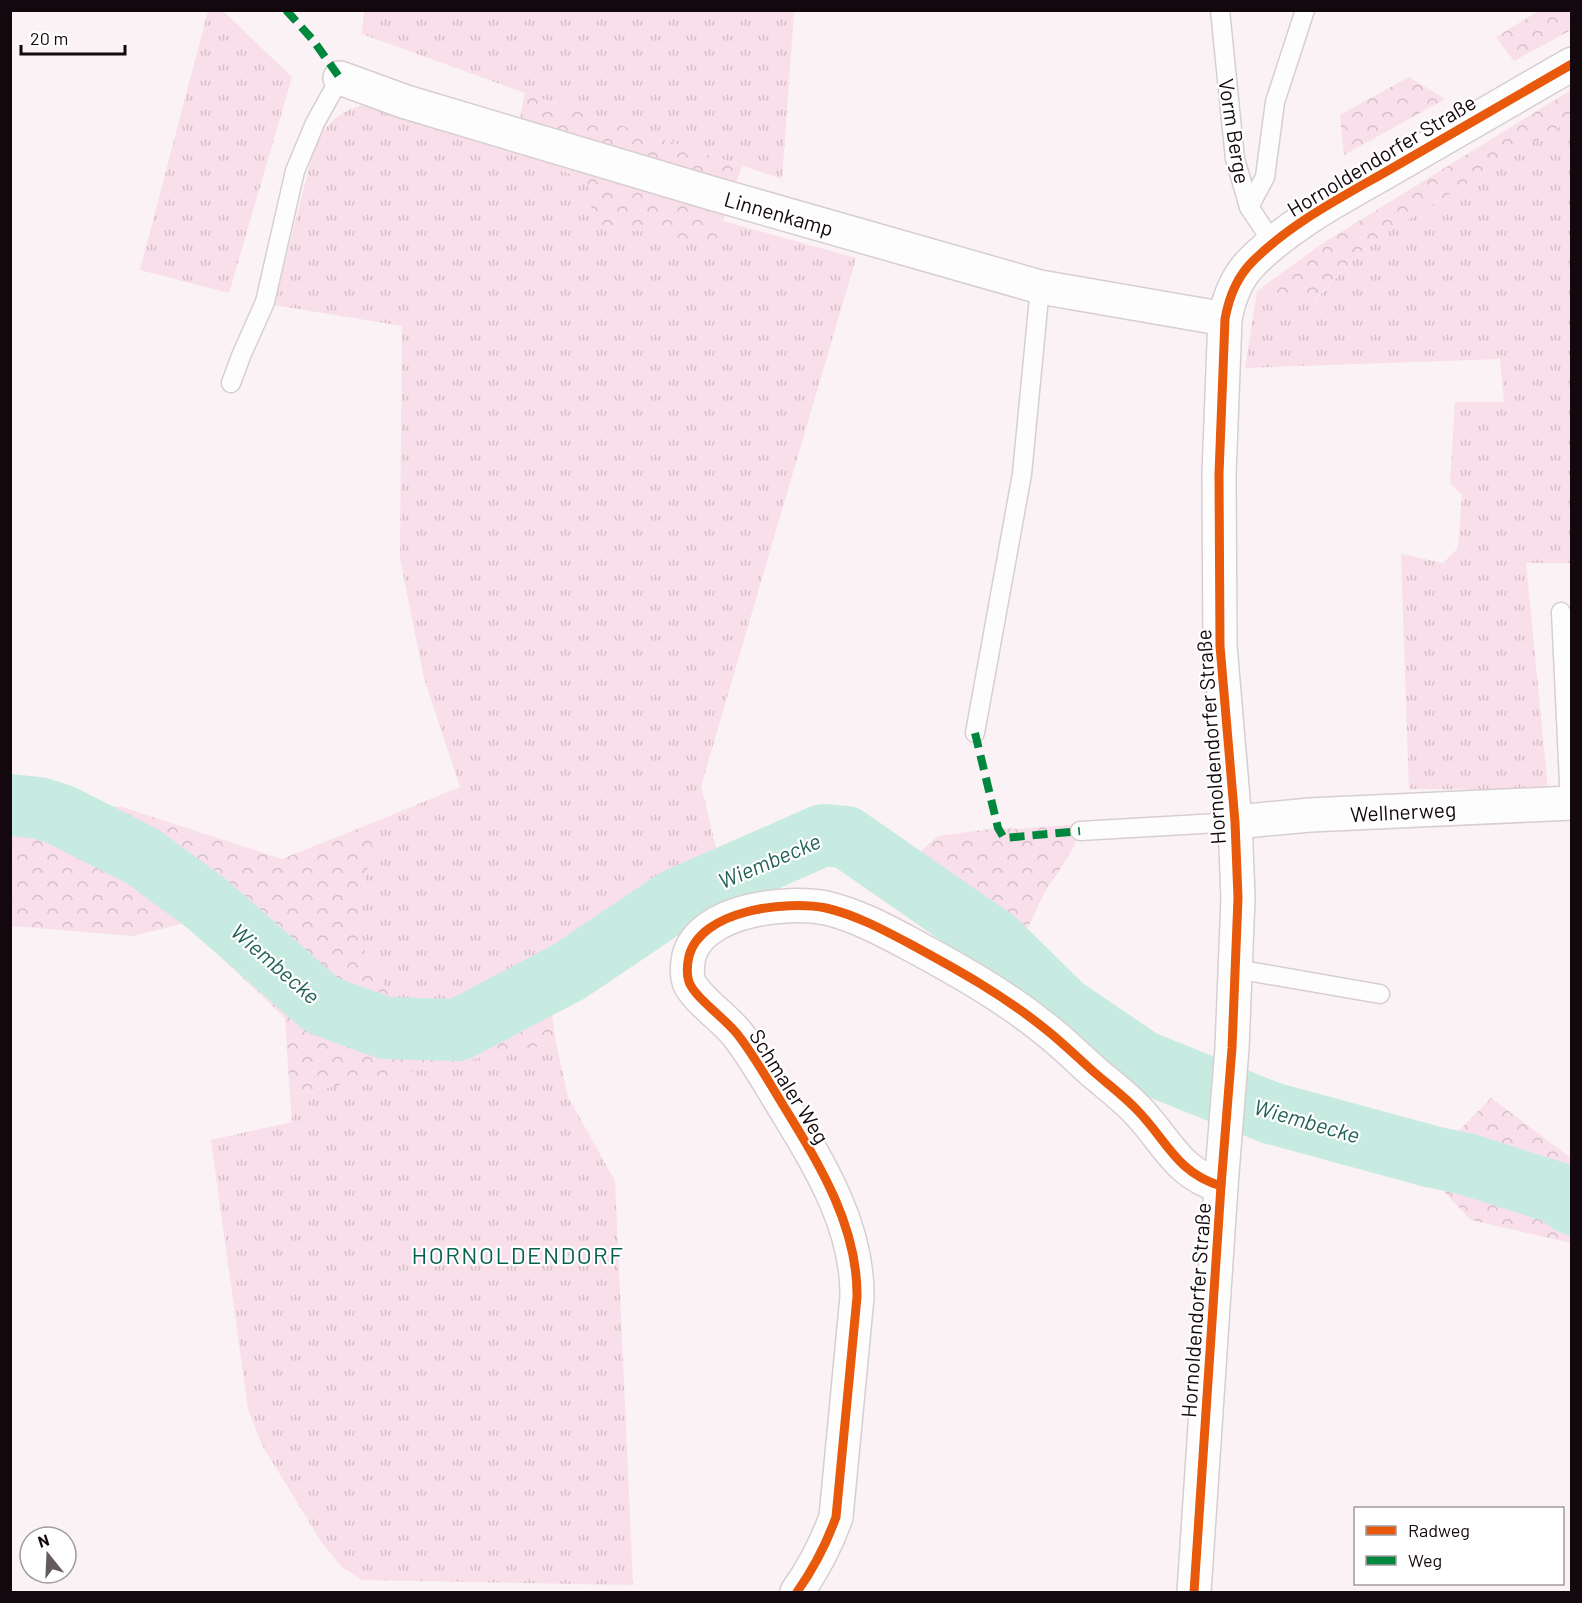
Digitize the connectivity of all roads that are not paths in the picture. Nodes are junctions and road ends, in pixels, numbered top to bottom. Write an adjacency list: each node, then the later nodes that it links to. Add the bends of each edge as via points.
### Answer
1 (1220, 10): 5 (lane, Vorm Berge, via 1235,159)
2 (1305, 10): 5 (lane, via 1275,102 1265,177)
3 (1572, 64): 6 (street, Hornoldendorfer Straße, via 1315,213)
4 (340, 78): 7 (street, Linnenkamp, via 711,193); 9 (lane, via 295,171 265,302)
5 (1249, 207): 6 (lane, Vorm Berge)
6 (1273, 243): 8 (street, Hornoldendorfer Straße, via 1239,279 1229,299)
7 (1040, 287): 8 (street, Linnenkamp); 11 (lane, via 1022,474)
8 (1226, 319): 13 (street, Hornoldendorfer Straße, via 1218,474 1220,646)
9 (231, 384)
10 (1561, 612): 12 (lane)
11 (975, 734)
12 (1571, 803): 13 (street, Wellnerweg)
13 (1235, 822): 14 (lane); 15 (street, Hornoldendorfer Straße)
14 (1080, 831)
15 (1236, 969): 16 (lane); 17 (street, Hornoldendorfer Straße)
16 (1380, 994)
17 (1221, 1186): 18 (street, Schmaler Weg, via 1186,1169 1138,1111 1045,1028 963,972 879,928 842,912 812,905 788,905 738,915 703,933 689,956 689,982 742,1041 810,1150 839,1210 857,1275 836,1517 825,1548); 19 (street, Hornoldendorfer Straße)
18 (797, 1593)
19 (1194, 1593)

